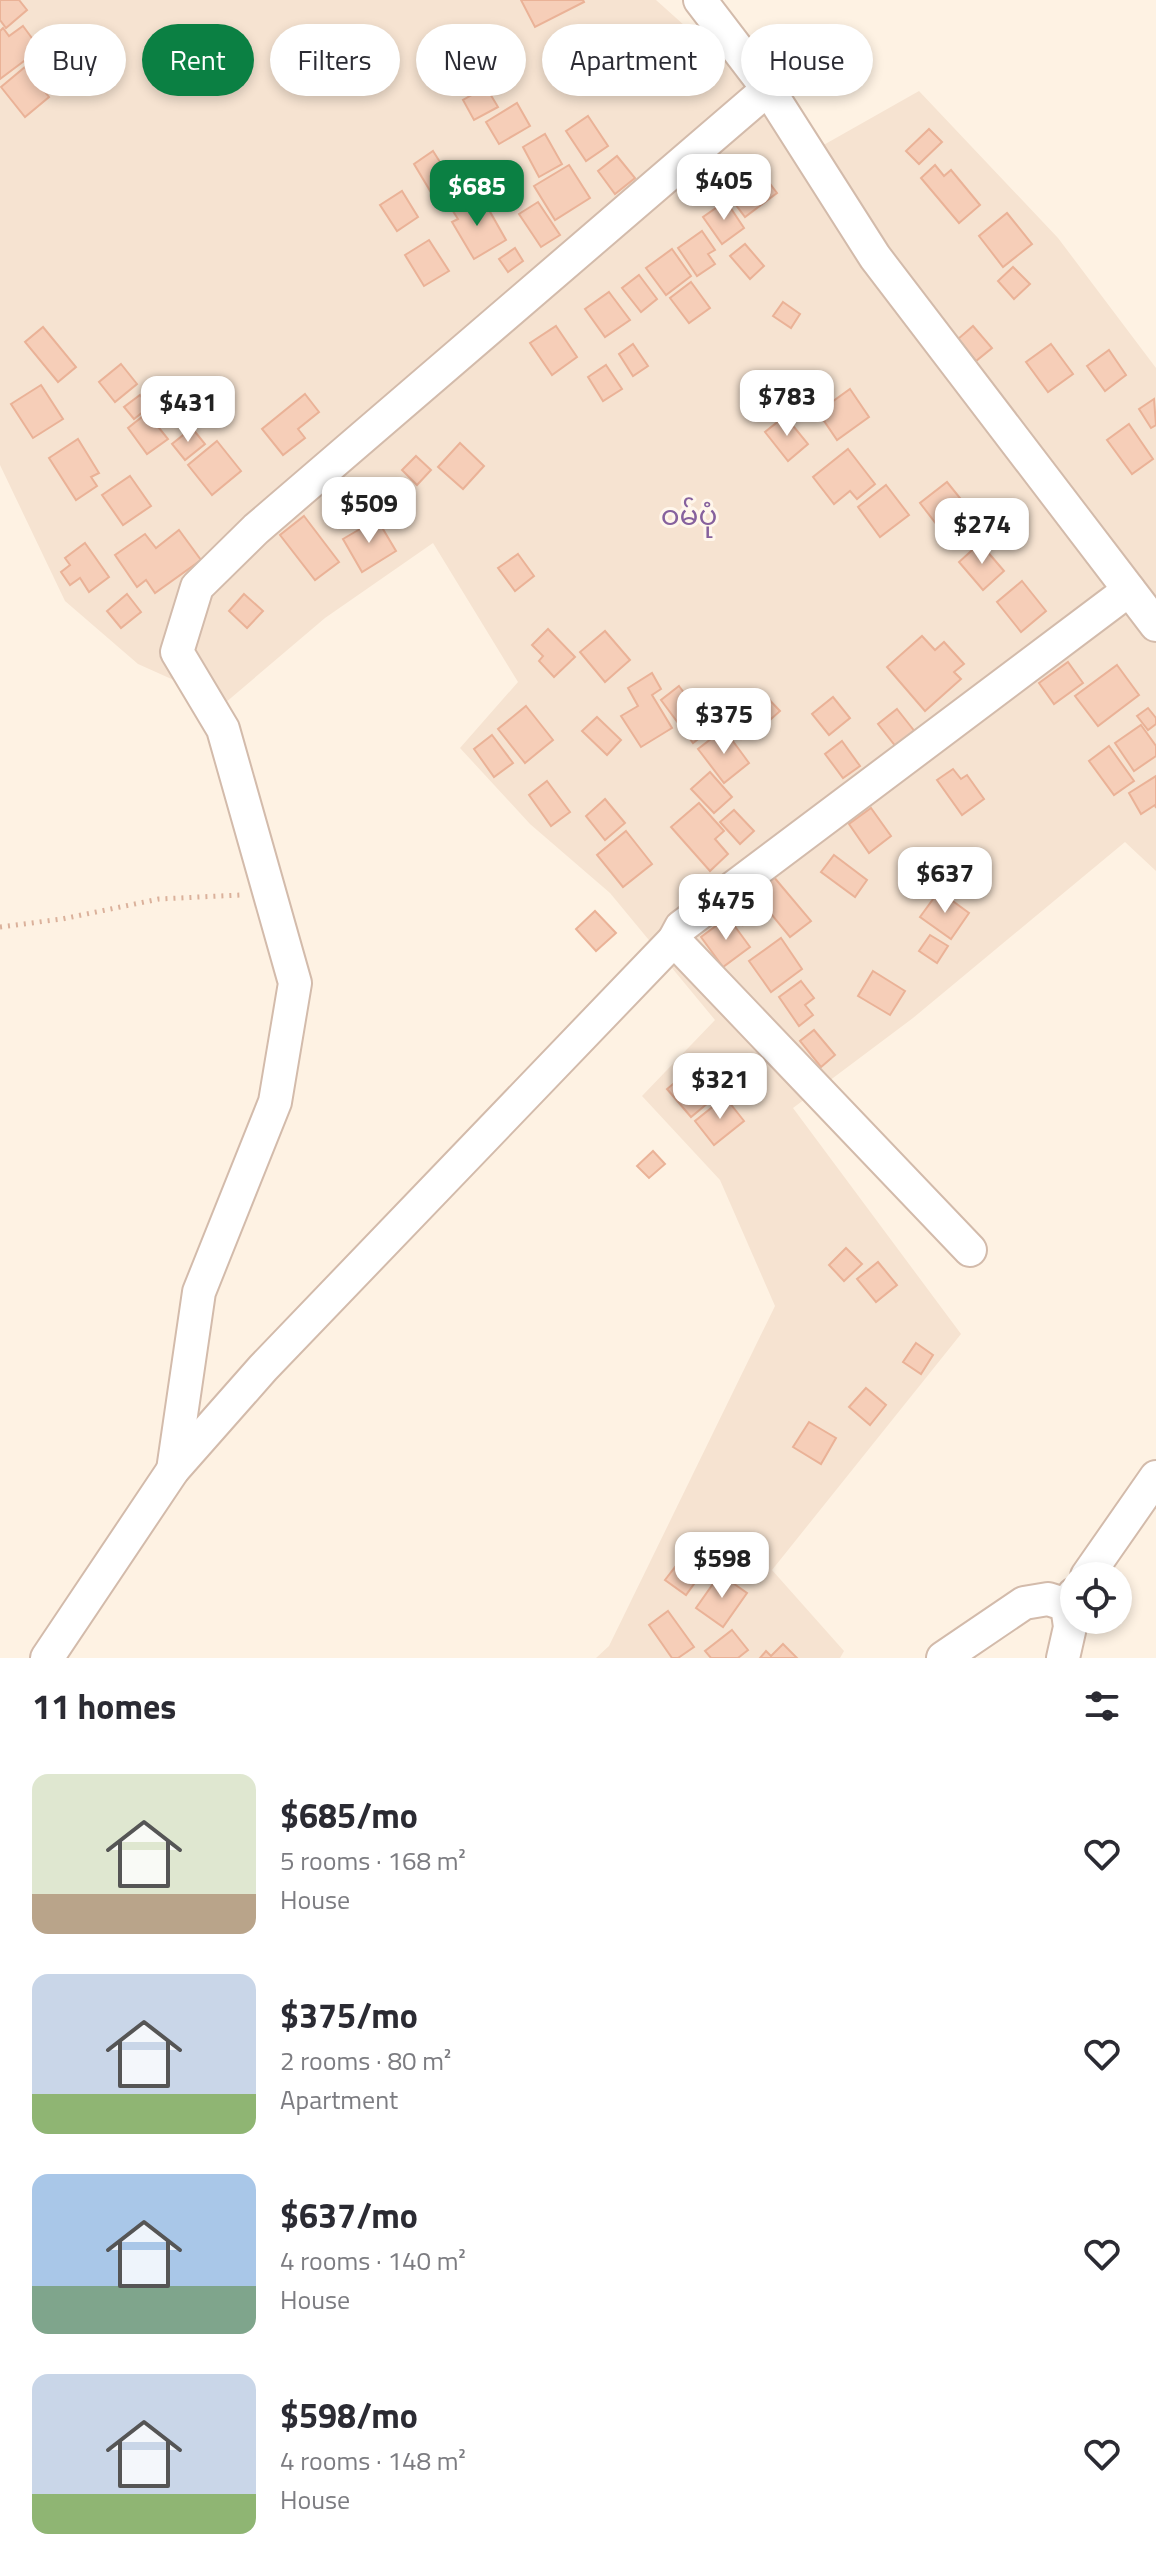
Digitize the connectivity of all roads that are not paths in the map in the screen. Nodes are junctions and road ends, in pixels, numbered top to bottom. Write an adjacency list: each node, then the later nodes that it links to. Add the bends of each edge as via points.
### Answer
1 (700, 0): 2 (street)
2 (741, 54)
3 (760, 96): 9 (street, via 256,529 197,587 177,652 223,729 295,983 275,1102 199,1292)
4 (772, 96): 5 (street, via 875,257)
5 (1129, 590): 6 (street); 7 (street, via 681,927)
6 (1156, 625)
7 (674, 940): 8 (street); 9 (street, via 263,1368)
8 (970, 1250)
9 (173, 1470): 14 (street)
10 (1156, 1477): 11 (street)
11 (1097, 1562)
12 (1060, 1600): 15 (street, via 1024,1603)
13 (1068, 1634): 16 (street)
14 (47, 1658)
15 (943, 1658)
16 (1063, 1658)

